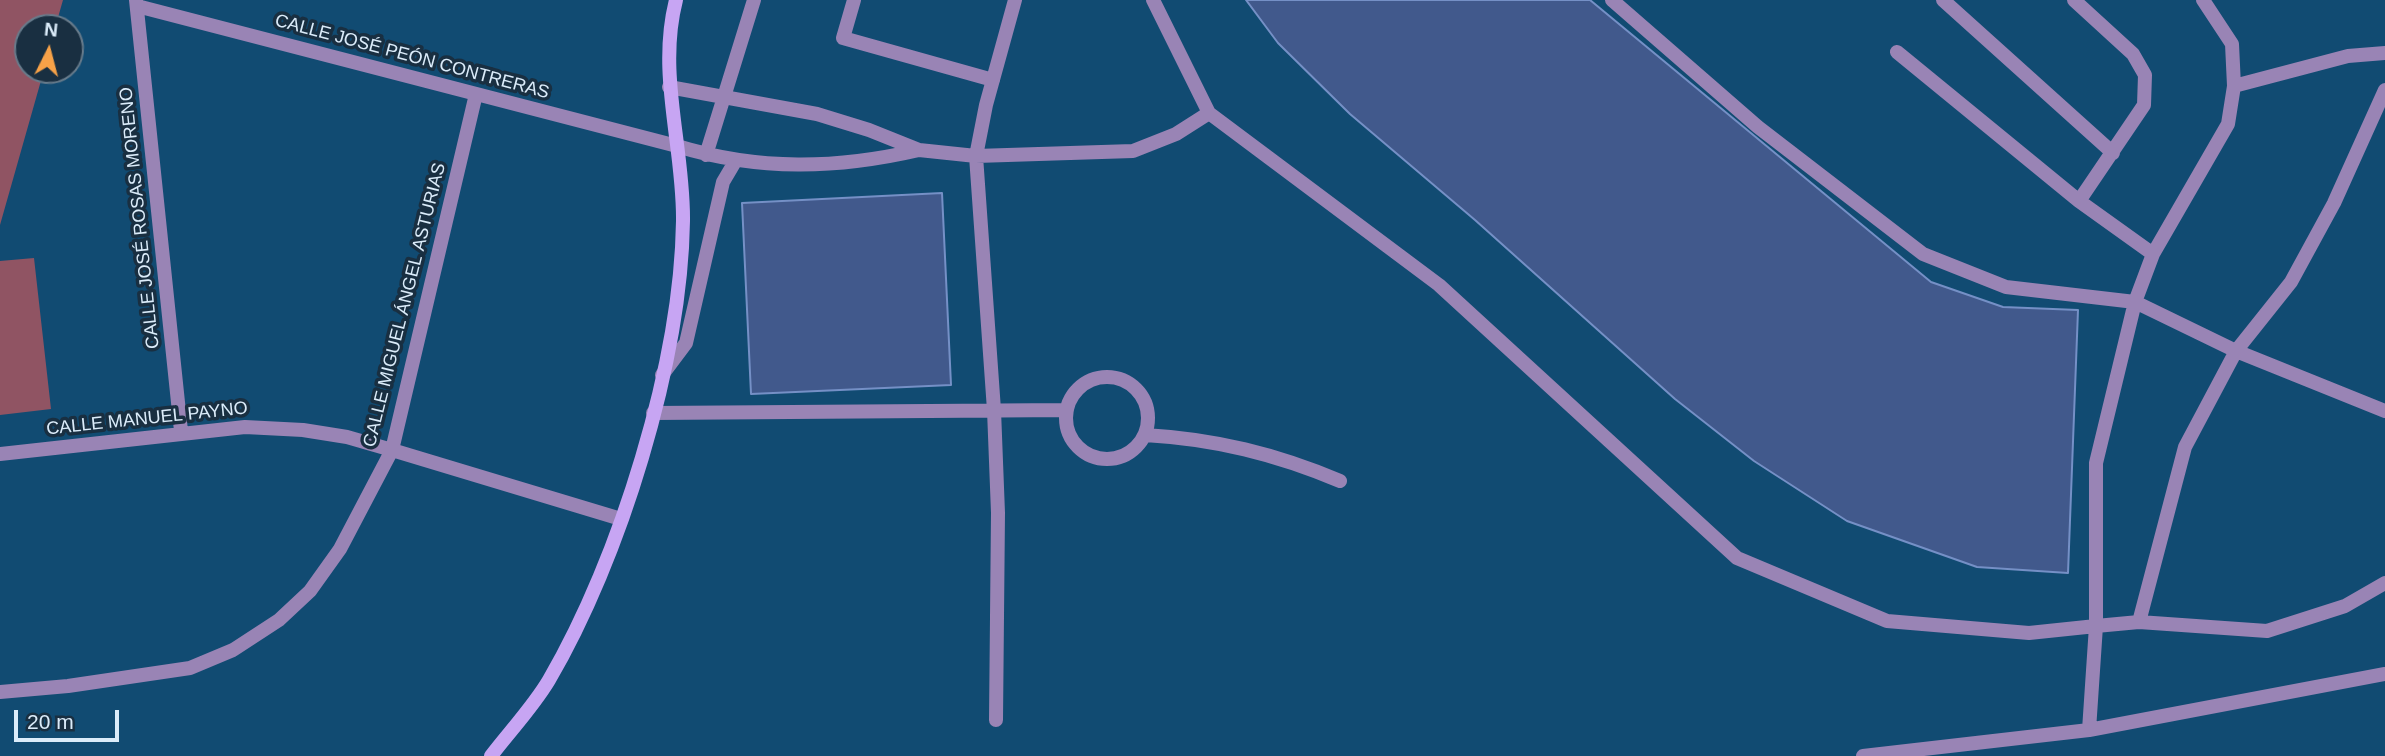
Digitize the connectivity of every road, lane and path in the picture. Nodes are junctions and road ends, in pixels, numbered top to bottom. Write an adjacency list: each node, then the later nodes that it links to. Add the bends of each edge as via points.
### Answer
1 (676, 0): 15 (street)
2 (754, 0): 18 (street)
3 (854, 0): 13 (street, via 843,38)
4 (1015, 0): 13 (street)
5 (1153, 0): 20 (street)
6 (1612, 0): 29 (street, via 1758,127 1923,254 2006,287)
7 (1943, 0): 23 (street)
8 (2074, 0): 23 (street, via 2133,54 2145,75 2144,104)
9 (2203, 0): 14 (street, via 2232,44)
10 (137, 3): 17 (street, CALLE JOSÉ PEÓN CONTRERAS); 36 (street, CALLE JOSÉ ROSAS MORENO)
11 (1897, 52): 27 (street)
12 (2385, 53): 14 (street, via 2348,56)
13 (993, 80): 25 (street)
14 (2235, 86): 28 (street, via 2228,124)
15 (669, 87): 18 (street); 21 (street)
16 (2385, 90): 19 (street)
17 (476, 94): 21 (street, CALLE JOSÉ PEÓN CONTRERAS); 38 (street, CALLE MIGUEL ÁNGEL ASTURIAS)
18 (723, 97): 22 (street, via 817,114); 24 (street)
19 (2382, 107): 30 (street, via 2291,282)
20 (1209, 113): 25 (street, via 1176,134 1133,151); 44 (street, via 1439,285 1737,558 1887,621 2029,633)
21 (677, 146): 24 (street, CALLE JOSÉ PEÓN CONTRERAS); 31 (street, via 684,196 683,257)
22 (919, 150): 25 (street); 26 (street, CALLE JOSÉ PEÓN CONTRERAS, via 813,167)
23 (2113, 153): 27 (street)
24 (706, 155): 26 (street, CALLE JOSÉ PEÓN CONTRERAS)
25 (976, 156): 32 (street)
26 (736, 160): 31 (street, via 723,182 686,343)
27 (2079, 201): 28 (street)
28 (2154, 254): 29 (street)
29 (2135, 302): 30 (street); 44 (street, via 2096,463)
30 (2236, 351): 34 (street); 43 (street, via 2185,447)
31 (661, 376): 35 (street)
32 (995, 410): 33 (street); 35 (street); 47 (street)
33 (1067, 410): 37 (street, via 1070,436 1078,446 1102,458 1128,453); 37 (street, via 1072,396 1090,381 1112,377 1126,381 1146,404)
34 (2385, 411)
35 (653, 413): 41 (street)
36 (181, 432): 38 (street, CALLE MANUEL PAYNO, via 245,427 303,430); 39 (street, CALLE MANUEL PAYNO)
37 (1145, 435): 40 (street, via 1225,443)
38 (392, 450): 41 (street, CALLE MANUEL PAYNO); 46 (street, CALLE MIGUEL ÁNGEL ASTURIAS, via 340,549 310,591 279,620 233,650 190,668)
39 (0, 454)
40 (1340, 481)
41 (621, 519): 49 (street, via 591,601 547,682)
42 (2385, 583): 43 (street, via 2345,606 2267,631)
43 (2139, 622): 44 (street)
44 (2096, 626): 48 (street)
45 (2385, 674): 48 (street)
46 (0, 692)
47 (996, 720)
48 (2089, 730): 50 (street)
49 (491, 756)
50 (1863, 756)

